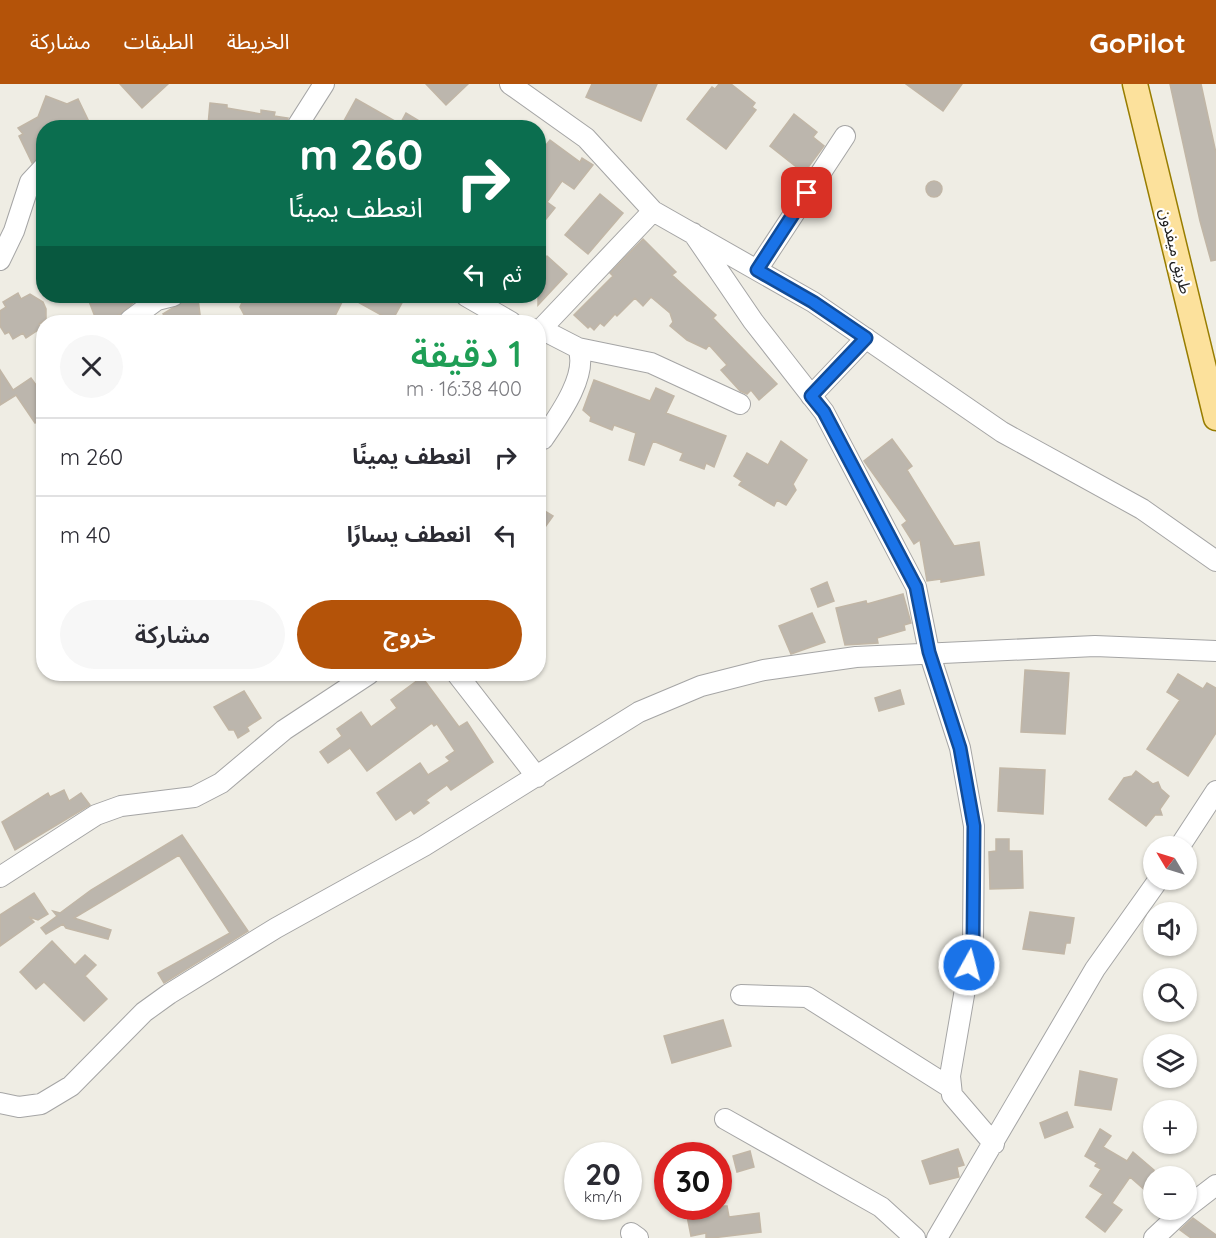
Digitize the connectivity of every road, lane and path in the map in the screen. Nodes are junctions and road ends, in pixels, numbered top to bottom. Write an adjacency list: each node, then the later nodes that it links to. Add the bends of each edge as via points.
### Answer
1 (324, 84): 4 (street)
2 (510, 84): 7 (street, via 586,138)
3 (1136, 84): 21 (main road, طريق ميفدون)
4 (301, 120)
5 (845, 136): 10 (street)
6 (36, 175): 9 (street)
7 (653, 211): 8 (street); 15 (street)
8 (693, 233): 10 (street); 19 (street, via 753,321)
9 (0, 260)
10 (757, 270): 17 (street)
11 (153, 303): 13 (street)
12 (478, 303): 14 (street)
13 (137, 315)
14 (499, 315)
15 (546, 323)
16 (546, 332): 18 (street)
17 (866, 338): 19 (street); 23 (street, via 1002,432 1142,509)
18 (578, 348): 20 (street, via 651,363); 22 (street, via 579,372 568,400)
19 (811, 396): 26 (street, via 824,412 916,587)
20 (740, 404)
21 (1216, 418)
22 (546, 434)
23 (1208, 551): 24 (street)
24 (1216, 561)
25 (1216, 651): 26 (street, via 1095,646)
26 (929, 652): 29 (street, via 764,670 701,686 639,712); 35 (street, via 960,748 974,826 973,943)
27 (358, 681): 32 (street, via 284,730 221,783 194,797 121,806 96,815)
28 (462, 681): 29 (street)
29 (537, 777): 36 (street, via 169,994 144,1011 70,1086 41,1104 19,1107)
30 (1216, 791): 31 (street)
31 (1187, 836)
32 (0, 877)
33 (1151, 890): 38 (street, via 1095,969)
34 (741, 995): 35 (street, via 807,997)
35 (951, 1088): 38 (street, via 961,1109)
36 (0, 1103)
37 (725, 1119): 42 (street, via 881,1207)
38 (994, 1144): 43 (street)
39 (1216, 1185): 40 (street)
40 (1197, 1200)
41 (1173, 1220): 44 (street)
42 (915, 1238)
43 (937, 1238)
44 (1154, 1238)

